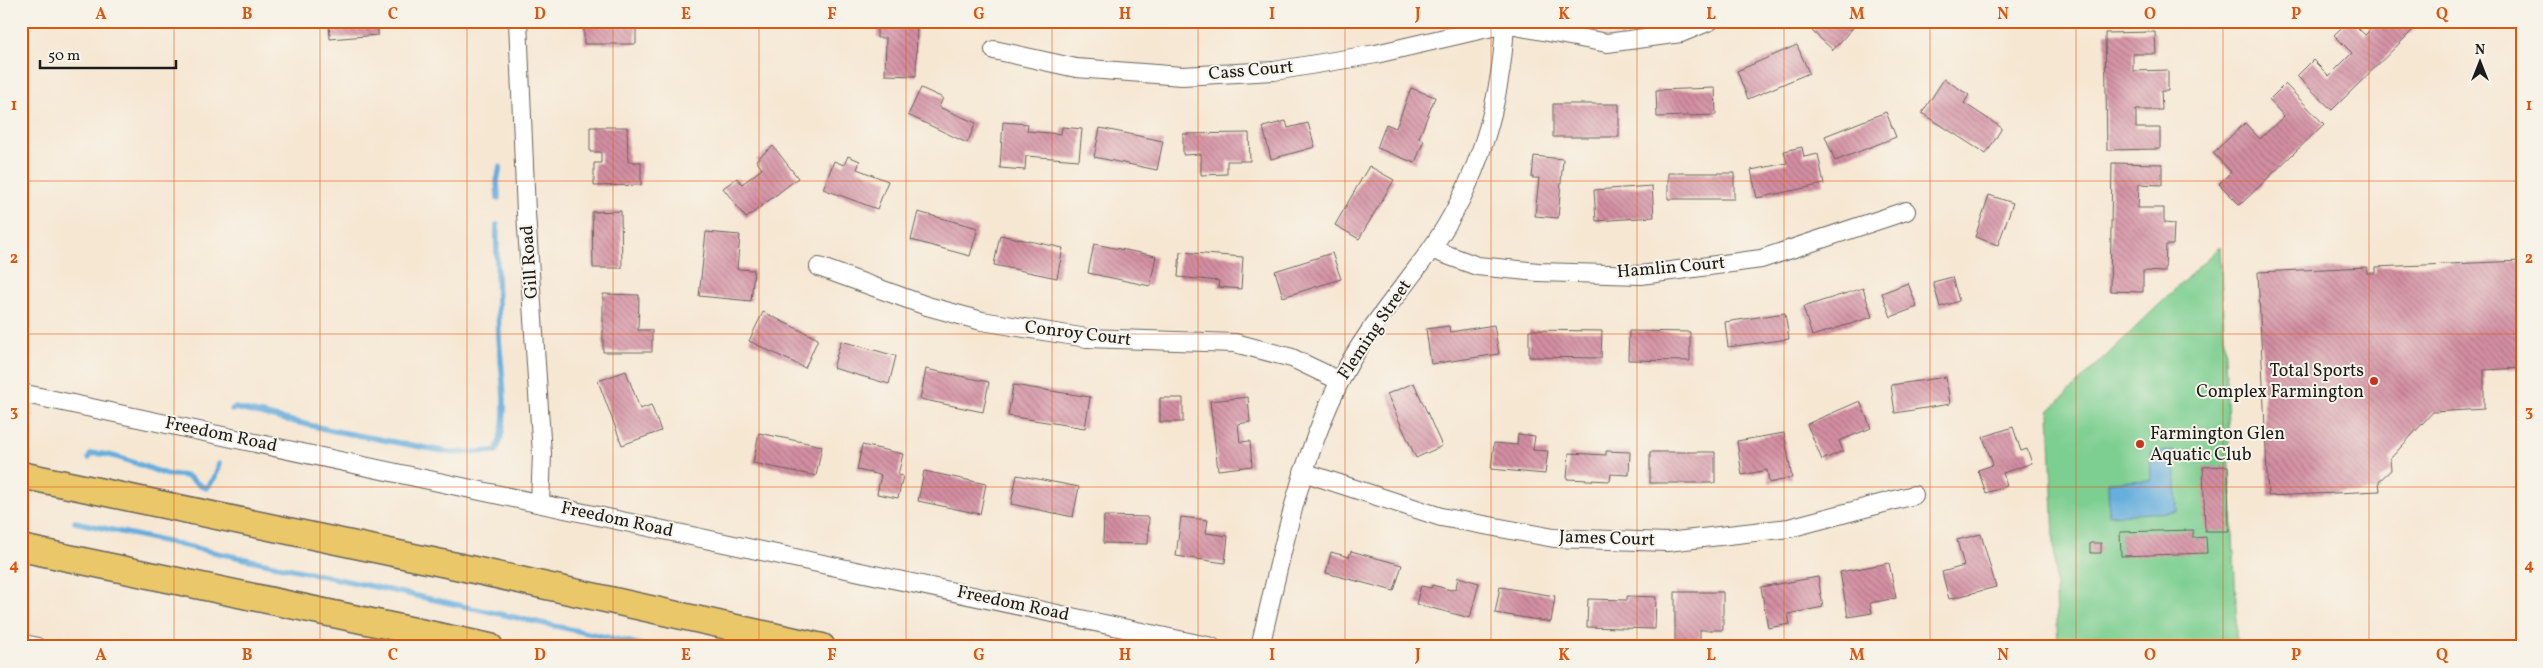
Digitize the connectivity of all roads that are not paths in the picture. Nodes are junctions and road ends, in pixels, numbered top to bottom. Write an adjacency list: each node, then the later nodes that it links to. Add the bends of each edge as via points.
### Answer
1 (518, 21): 13 (street, Gill Road, via 526,213 542,454)
2 (1710, 21): 3 (street, via 1682,33 1608,43)
3 (1505, 23): 4 (street, Cass Court, via 1376,54 1311,65 1274,71 1182,76 1076,68); 6 (street, Fleming Street, via 1494,111 1479,157)
4 (994, 50)
5 (1906, 211): 6 (street, Hamlin Court, via 1761,259 1641,275 1538,272 1477,266)
6 (1430, 250): 8 (street, Fleming Street, via 1362,343)
7 (819, 267): 8 (street, Conroy Court, via 927,306 982,321 1087,338 1235,343 1292,358)
8 (1340, 381): 10 (street, Fleming Street, via 1318,426)
9 (21, 393): 13 (street, Freedom Road)
10 (1303, 472): 12 (street, James Court, via 1441,516 1554,538 1667,542 1789,528); 20 (street, Fleming Street)
11 (21, 475): 18 (highway)
12 (1914, 495)
13 (540, 503): 19 (street, Freedom Road)
14 (21, 548): 17 (highway)
15 (21, 643): 16 (street)
16 (37, 647)
17 (490, 647)
18 (822, 647)
19 (1212, 647)
20 (1260, 647)

